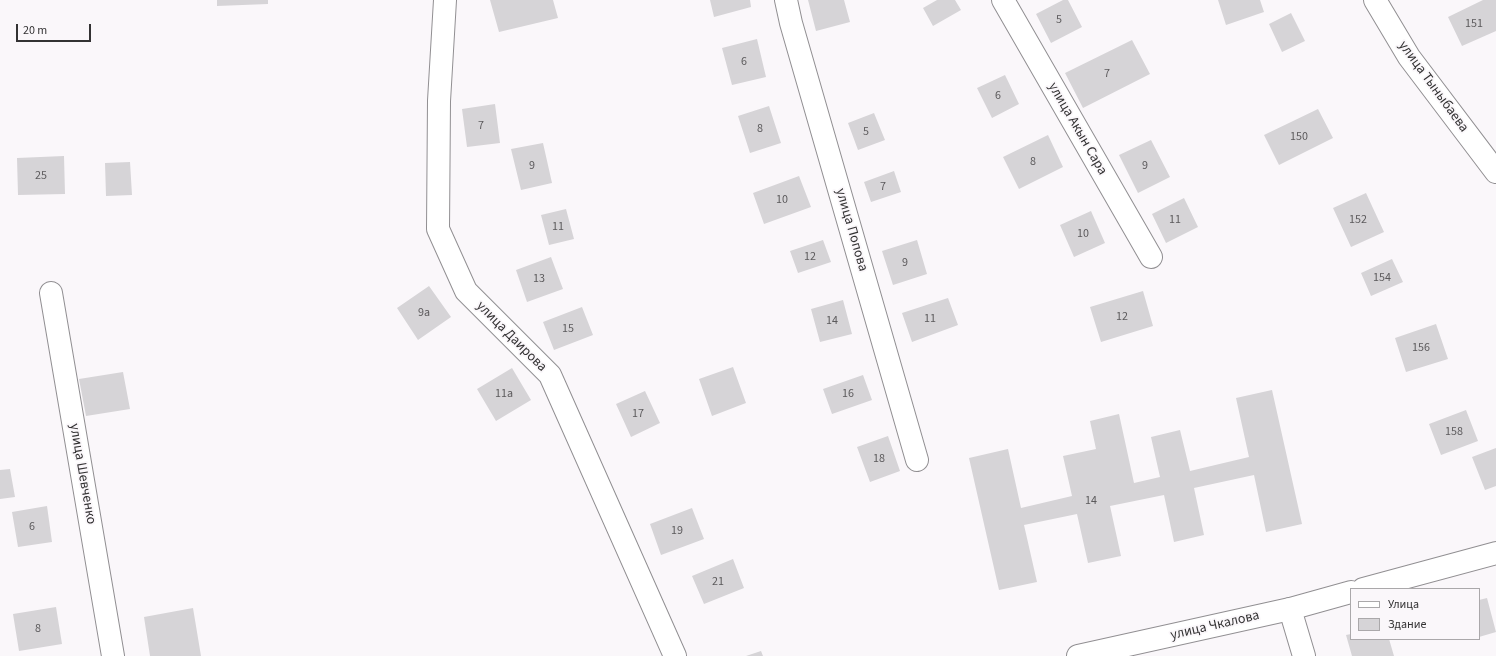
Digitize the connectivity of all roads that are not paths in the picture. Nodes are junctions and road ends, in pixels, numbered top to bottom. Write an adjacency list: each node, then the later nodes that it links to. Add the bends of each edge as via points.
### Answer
1 (445, 0): 14 (street, улица Даирова, via 439,101 438,229 466,292 550,375)
2 (786, 0): 8 (street, улица Попова)
3 (1003, 0): 6 (street, улица Акын Сара)
4 (1375, 0): 5 (street, улица Тыныбаева, via 1409,57)
5 (1496, 172)
6 (1151, 257)
7 (51, 293): 13 (street, улица Шевченко)
8 (917, 460)
9 (1496, 553): 10 (street)
10 (1367, 588)
11 (1350, 592): 12 (street, улица Чкалова)
12 (1290, 609): 15 (street, улица Чкалова); 16 (street)
13 (113, 656)
14 (674, 656)
15 (1078, 656)
16 (1304, 656)

